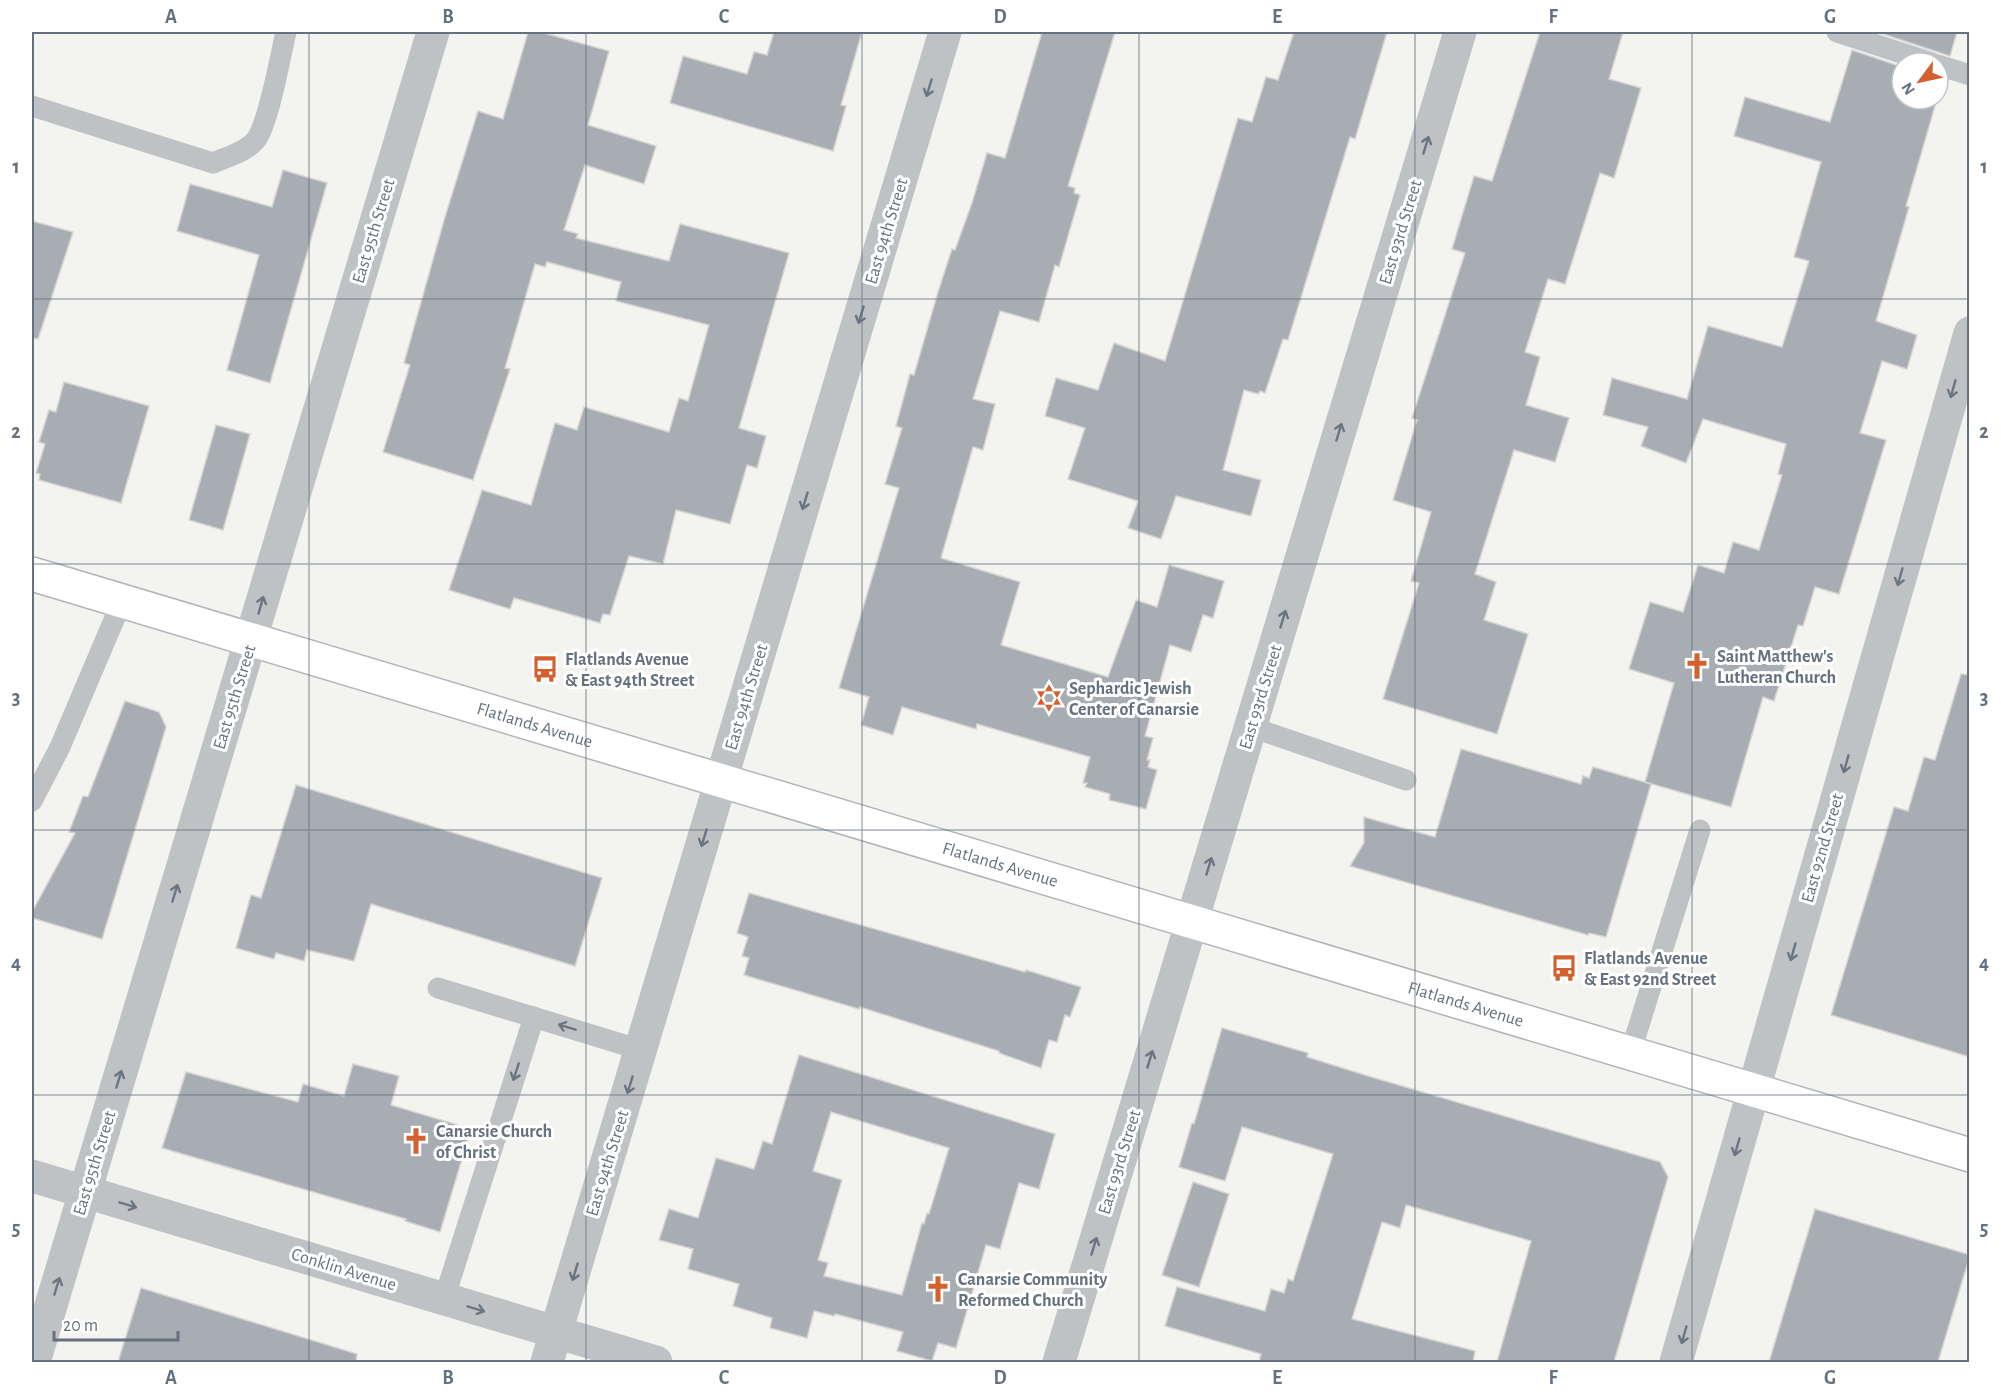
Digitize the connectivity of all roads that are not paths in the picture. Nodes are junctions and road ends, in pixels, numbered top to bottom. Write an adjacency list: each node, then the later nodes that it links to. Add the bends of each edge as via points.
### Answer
1 (286, 32): 9 (lane, via 264,123 255,141 213,163)
2 (433, 32): 13 (street, East 95th Street, one-way to 2)
3 (945, 32): 16 (street, East 94th Street, one-way to 16)
4 (1460, 32): 14 (street, East 93rd Street, one-way to 4)
5 (1837, 32): 6 (lane)
6 (1895, 51)
7 (1950, 69): 8 (lane)
8 (1970, 75)
9 (32, 106)
10 (1970, 333): 24 (street, East 92nd Street, one-way to 24)
11 (32, 574): 12 (main road, Flatlands Avenue)
12 (122, 601): 13 (main road, Flatlands Avenue); 17 (lane, via 60,747)
13 (251, 640): 16 (main road, Flatlands Avenue); 27 (street, East 95th Street, one-way to 13)
14 (1251, 727): 15 (lane); 19 (street, East 93rd Street, one-way to 14)
15 (1406, 780)
16 (721, 782): 19 (main road, Flatlands Avenue); 22 (street, East 94th Street, one-way to 22)
17 (32, 801)
18 (1700, 830): 23 (lane)
19 (1192, 922): 23 (main road, Flatlands Avenue); 32 (street, East 93rd Street, one-way to 19)
20 (438, 988): 21 (lane)
21 (534, 1017): 22 (lane, one-way to 21); 28 (lane, one-way to 28)
22 (641, 1050): 29 (street, East 94th Street, one-way to 29)
23 (1630, 1054): 24 (main road, Flatlands Avenue)
24 (1752, 1091): 25 (main road, Flatlands Avenue); 33 (street, East 92nd Street, one-way to 33)
25 (1970, 1155)
26 (32, 1176): 27 (street, Conklin Avenue)
27 (85, 1192): 28 (street, Conklin Avenue, one-way to 28); 30 (street, East 95th Street, one-way to 27)
28 (444, 1299): 29 (street, Conklin Avenue, one-way to 29)
29 (552, 1347): 31 (street, Conklin Avenue)
30 (34, 1362)
31 (656, 1362)
32 (1059, 1362)
33 (1676, 1362)

